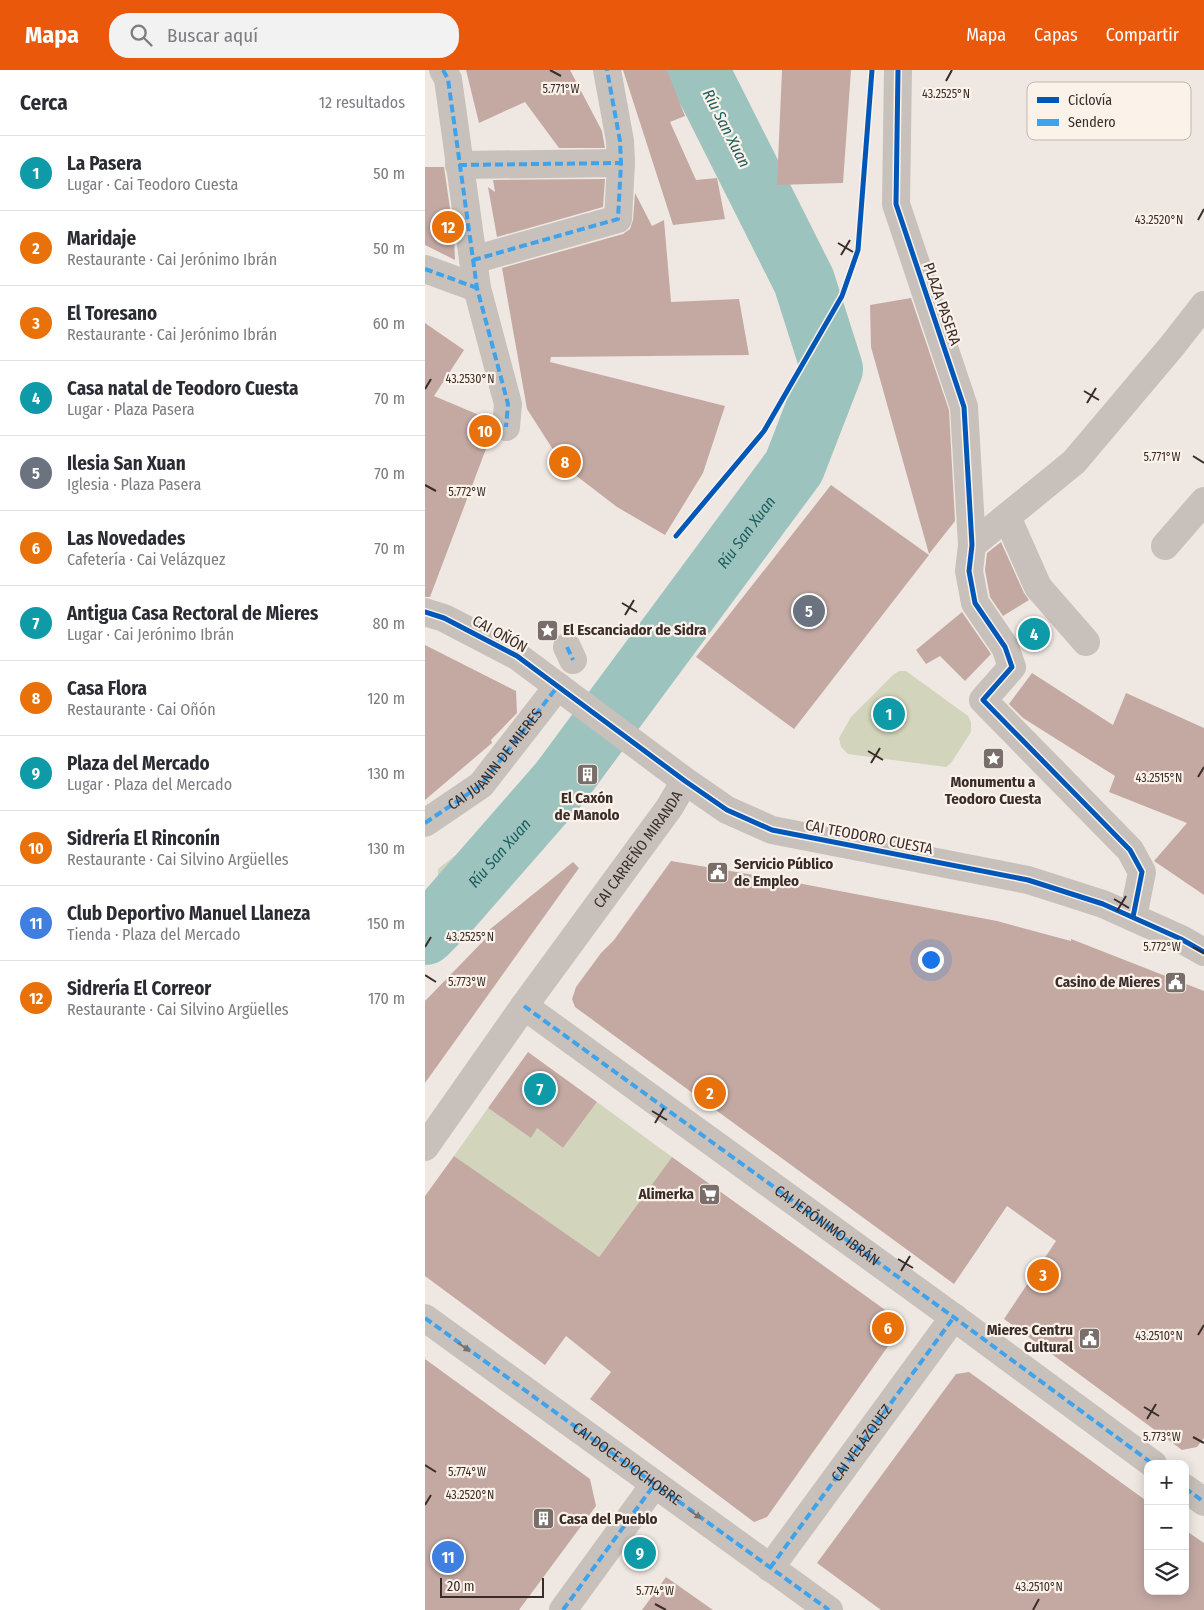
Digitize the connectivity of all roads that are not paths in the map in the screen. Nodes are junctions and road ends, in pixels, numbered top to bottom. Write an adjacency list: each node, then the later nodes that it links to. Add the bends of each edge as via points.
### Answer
1 (443, 70): 5 (street, via 448,79)
2 (607, 70): 4 (street)
3 (897, 70): 13 (street, PLAZA PASERA, via 896,204 964,407)
4 (621, 163): 5 (street); 6 (street, via 618,219)
5 (459, 165): 6 (street)
6 (473, 260): 8 (street)
7 (425, 269): 8 (street)
8 (477, 288): 10 (street, via 508,404)
9 (1204, 305): 12 (street, via 1074,462)
10 (506, 427)
11 (1204, 501): 14 (street)
12 (1007, 517): 13 (street); 16 (street, via 1037,587)
13 (972, 545): 20 (street, PLAZA PASERA, via 969,572 975,602 1005,647 1012,667 983,700 1131,850 1142,872)
14 (1165, 546)
15 (425, 612): 17 (street, CAI OÑÓN, via 444,618 517,656)
16 (1086, 642)
17 (558, 686): 18 (street, CAI TEODORO CUESTA); 19 (street, CAI JUANIN DE MIERES, via 481,785)
18 (685, 781): 20 (street, CAI TEODORO CUESTA, via 727,810 772,830 1028,880); 22 (street, CAI CARREÑO MIRANDA, via 669,808); 23 (street, CAI CARREÑO MIRANDA, via 656,801)
19 (425, 823)
20 (1133, 917): 21 (street, CAI TEODORO CUESTA)
21 (1204, 952)
22 (524, 1006): 24 (street, CAI CARREÑO MIRANDA); 25 (street, CAI JERÓNIMO IBRÁN)
23 (425, 1125)
24 (425, 1147)
25 (954, 1317): 27 (street, CAI JERÓNIMO IBRÁN); 29 (street, CAI VELÁZQUEZ)
26 (425, 1318): 28 (street, CAI DOCE D'OCHOBRE, one-way to 28)
27 (1148, 1460)
28 (654, 1485): 29 (street, CAI DOCE D'OCHOBRE, one-way to 29); 30 (street)
29 (770, 1568): 31 (street, CAI DOCE D'OCHOBRE)
30 (563, 1610)
31 (829, 1610)

